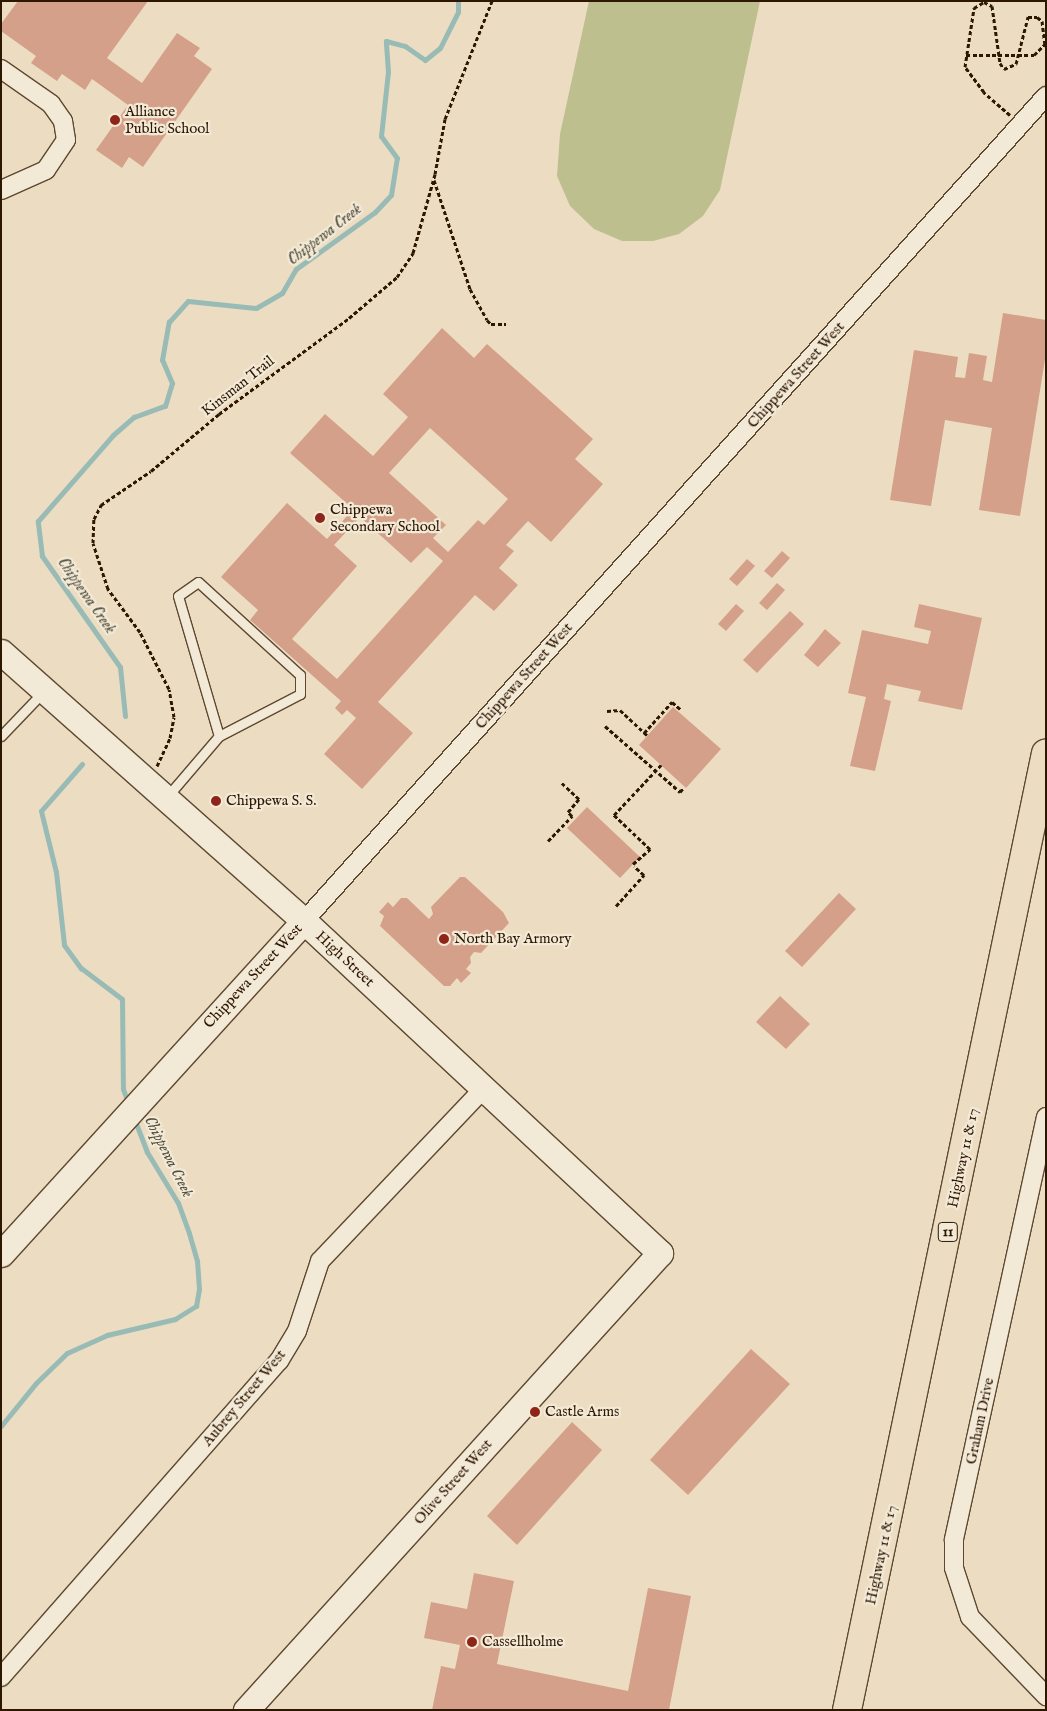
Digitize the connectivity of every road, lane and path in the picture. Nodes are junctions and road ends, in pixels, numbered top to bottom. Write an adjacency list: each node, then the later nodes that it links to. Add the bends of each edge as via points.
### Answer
1 (492, 1): 9 (path, Kinsman Trail, via 445,119)
2 (1045, 44): 5 (path, via 1034,55); 5 (path, via 1042,21 1037,17 1028,18)
3 (966, 55): 4 (path); 4 (path, via 970,16 977,5 984,2 992,6); 8 (path, via 965,67 971,78)
4 (999, 56): 5 (path); 5 (path, via 1001,67 1008,69)
5 (1020, 56)
6 (1, 69): 10 (street, via 51,104 63,121 66,140 46,170)
7 (1046, 96): 8 (street, Chippewa Street West)
8 (1022, 125): 30 (street, Chippewa Street West)
9 (433, 179): 11 (path, via 470,289 491,324); 22 (path, Kinsman Trail, via 413,253 397,277 349,318 219,414 151,471 101,505 94,520 93,543 108,589 140,632 169,689 174,717 170,738)
10 (1, 190)
11 (506, 324)
12 (1, 652): 13 (street, High Street)
13 (45, 690): 17 (lane); 22 (street, High Street)
14 (680, 709): 15 (path, via 672,702 646,734 620,710)
15 (607, 711)
16 (605, 726): 21 (path)
17 (1, 736)
18 (219, 736): 18 (lane, via 300,694 300,675 198,582 178,596); 25 (lane)
19 (1046, 753): 38 (highway, Highway 11 & 17 / 11)
20 (661, 765): 21 (path)
21 (656, 771): 24 (path, via 680,792); 29 (path, via 614,815 650,849 634,865 644,875)
22 (146, 780): 25 (street, High Street)
23 (560, 781): 26 (path, via 579,800)
24 (684, 787)
25 (166, 798): 30 (street, High Street)
26 (572, 807): 27 (path); 28 (path, via 568,812 572,816)
27 (576, 810)
28 (548, 842)
29 (616, 906)
30 (304, 921): 31 (street, High Street); 34 (street, Chippewa Street West)
31 (485, 1088): 33 (street, High Street); 35 (street, Aubrey Street West, via 320,1261 297,1332 279,1361)
32 (1046, 1117): 36 (street, Graham Drive, via 954,1540 954,1568 970,1617)
33 (660, 1253): 37 (street, Olive Street West)
34 (1, 1254)
35 (1, 1676)
36 (1046, 1696)
37 (246, 1710)
38 (847, 1710)

